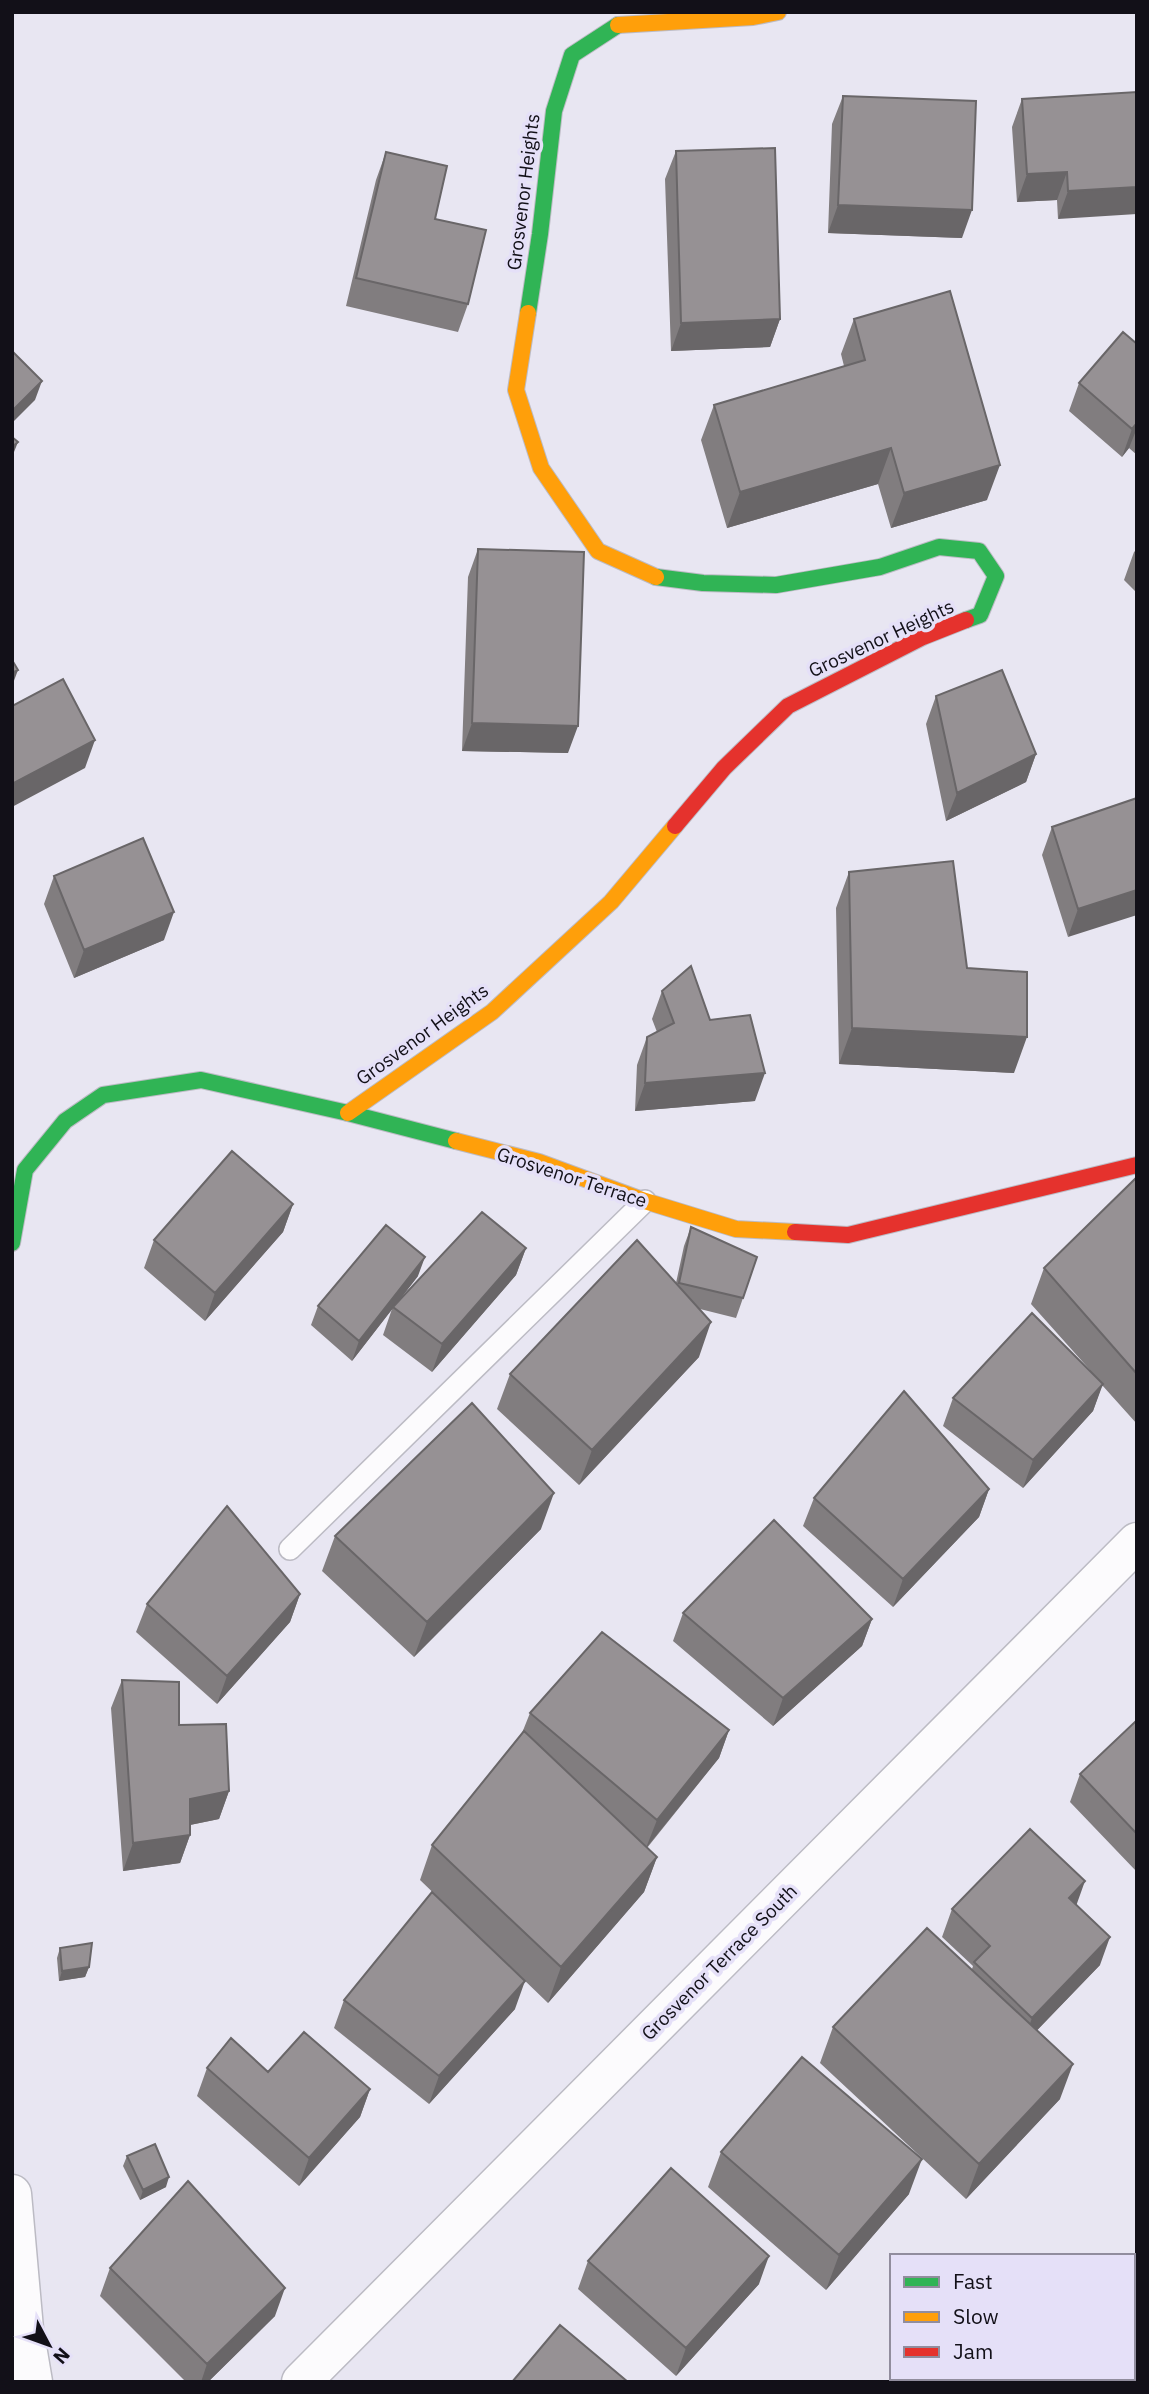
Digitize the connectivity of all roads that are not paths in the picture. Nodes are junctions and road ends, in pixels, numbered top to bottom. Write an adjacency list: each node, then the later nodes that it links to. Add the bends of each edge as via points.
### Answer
1 (779, 12): 2 (street, Grosvenor Heights, via 617,25 572,55 554,111 516,390 541,468 598,551 652,576 776,585 880,567 939,547 979,551 996,576 980,615 923,637 788,706 724,768 611,902 492,1012)
2 (348, 1113): 4 (street, Grosvenor Terrace, via 539,1161); 5 (street, Grosvenor Terrace, via 201,1080 103,1095 65,1121 25,1170)
3 (1137, 1165): 4 (street, Grosvenor Terrace, via 848,1235 736,1229)
4 (645, 1201): 7 (lane)
5 (12, 1243)
6 (1137, 1542): 10 (street, Grosvenor Terrace South)
7 (290, 1549)
8 (12, 2194): 9 (street)
9 (33, 2382)
10 (301, 2382)

